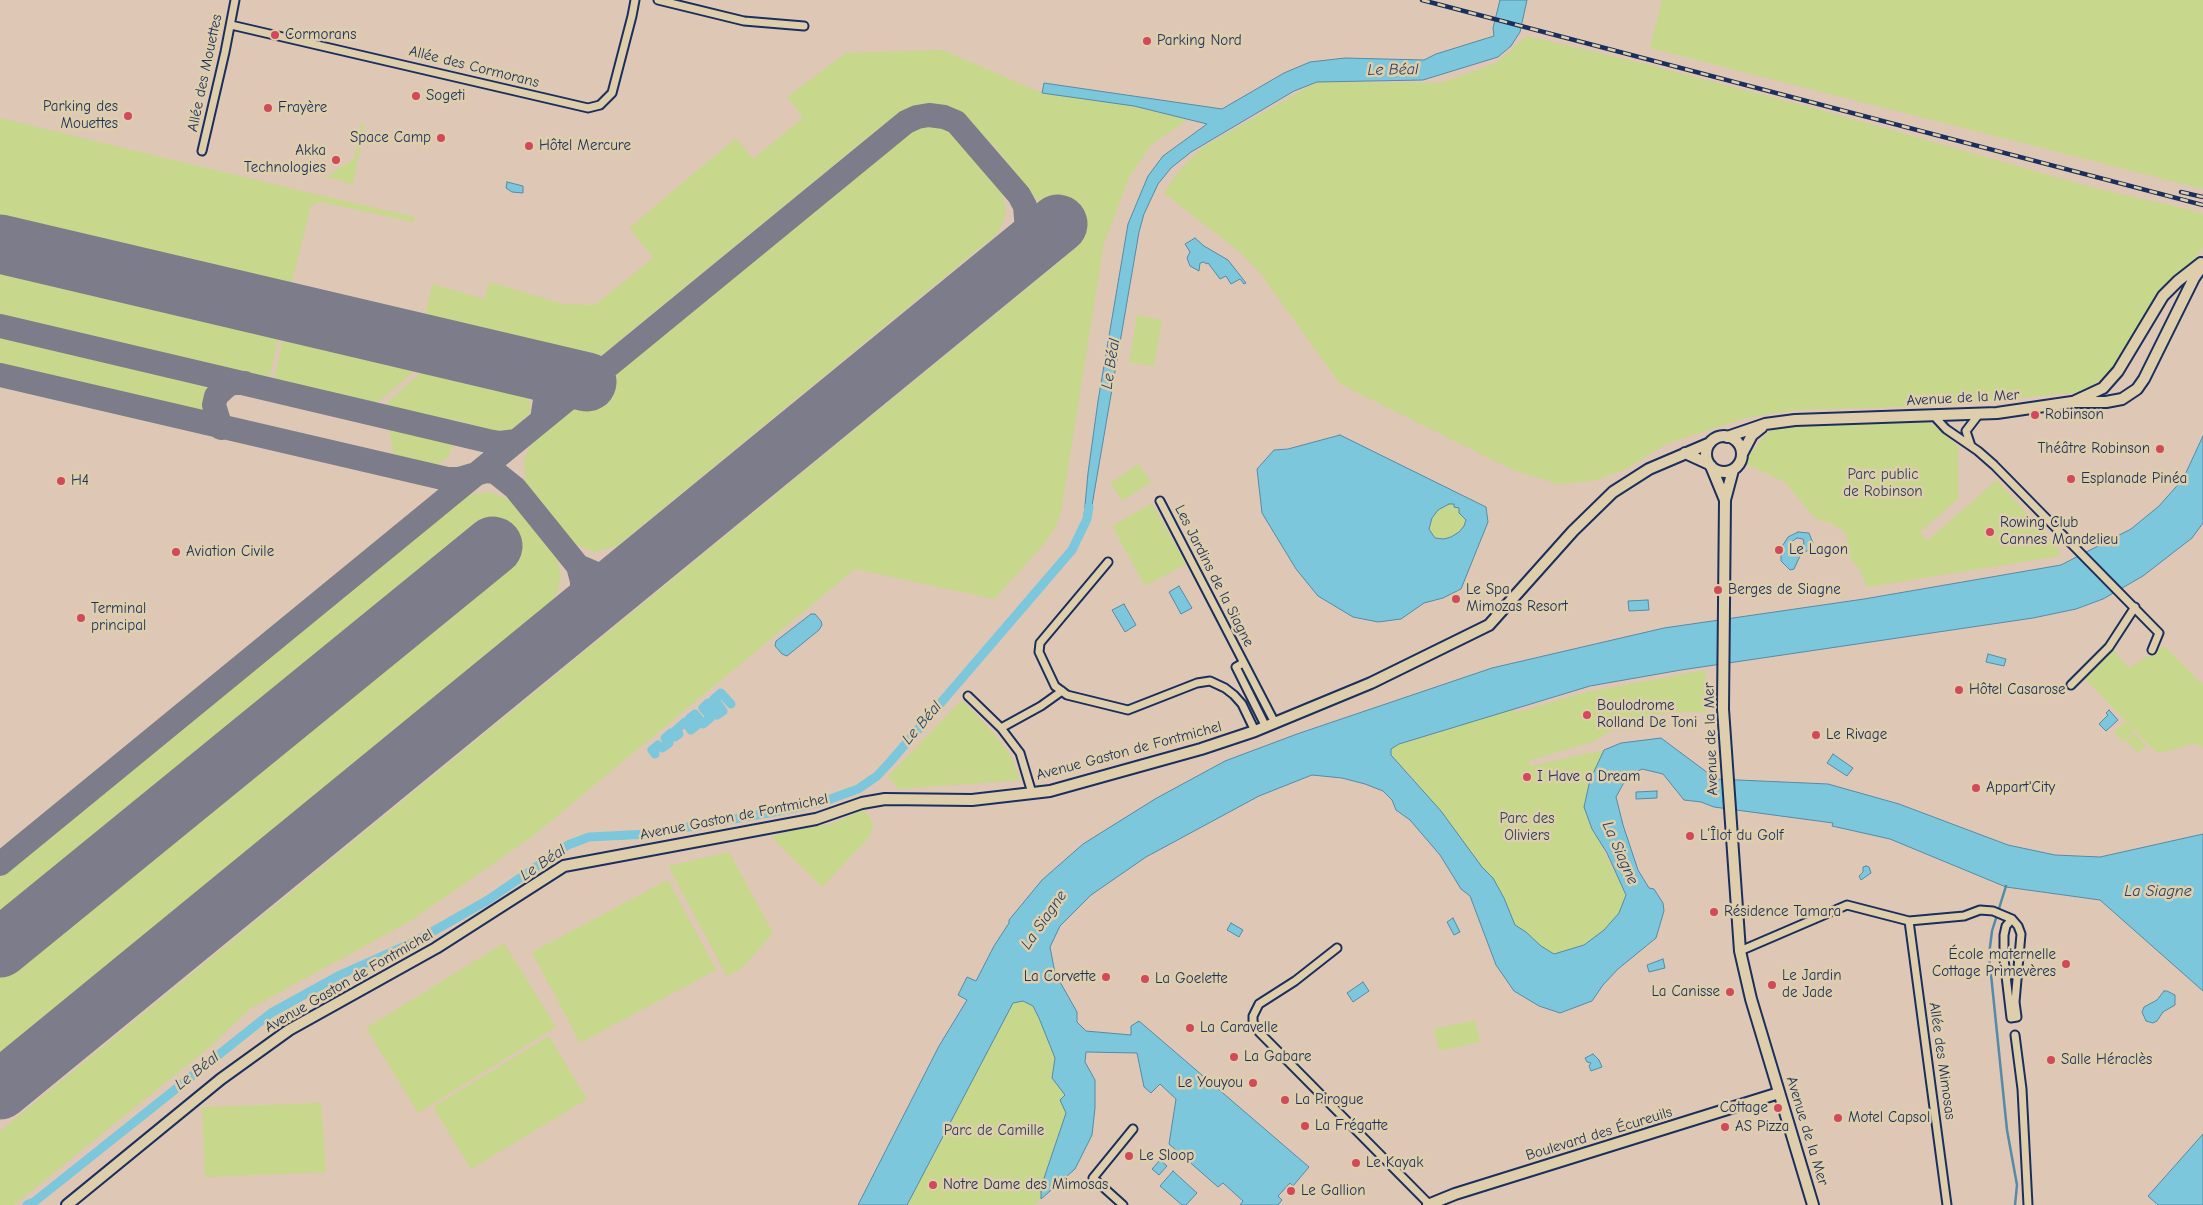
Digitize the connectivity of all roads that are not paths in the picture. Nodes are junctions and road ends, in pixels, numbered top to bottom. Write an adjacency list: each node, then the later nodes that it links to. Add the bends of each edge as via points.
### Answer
1 (234, 0): 4 (street, Allée des Mouettes)
2 (635, 0): 4 (street, Allée des Cormorans, via 612,93 600,104 588,108)
3 (658, 0): 5 (street, via 744,21)
4 (231, 25): 6 (street, Allée des Mouettes)
5 (804, 26)
6 (202, 151)
7 (2203, 263): 8 (main road, Avenue de la Mer, via 2163,296 2118,372 2102,388); 8 (main road, Avenue de la Mer, via 2136,389 2122,399)
8 (2072, 402): 9 (main road, Avenue de la Mer)
9 (1979, 414): 10 (main road, Avenue de la Mer); 13 (street)
10 (1958, 415): 11 (main road, Avenue de la Mer); 13 (street); 14 (street, via 1951,422)
11 (1934, 416): 12 (main road, Avenue de la Mer); 14 (street)
12 (1764, 424): 15 (main road, Avenue de la Mer); 19 (main road, via 1752,435)
13 (1966, 431): 17 (street)
14 (1950, 432): 17 (street)
15 (1727, 436): 16 (main road, via 1718,437); 19 (main road, via 1736,441)
16 (1710, 443): 18 (main road, Avenue Gaston de Fontmichel); 20 (main road, via 1706,453)
17 (1971, 446): 25 (street, via 1994,465)
18 (1685, 453): 20 (main road); 30 (main road, Avenue Gaston de Fontmichel, via 1637,476 1614,492 1573,531 1489,625 1371,683)
19 (1742, 454): 21 (main road)
20 (1710, 465): 21 (main road, via 1721,472); 22 (main road)
21 (1733, 470): 22 (main road)
22 (1725, 500): 37 (main road, Avenue de la Mer, via 1723,675 1726,770)
23 (1160, 501): 30 (street, Les Jardins de la Siagne, via 1243,663 1236,667)
24 (1108, 562): 28 (street, via 1040,643 1043,662)
25 (2135, 607): 26 (street, via 2159,633); 27 (street, via 2109,646)
26 (2152, 650)
27 (2071, 685)
28 (1062, 691): 31 (street); 32 (street, via 1066,695 1133,710 1197,683 1210,681 1234,695)
29 (968, 696): 31 (street)
30 (1270, 725): 32 (main road, Avenue Gaston de Fontmichel)
31 (1001, 728): 33 (street, via 1020,753)
32 (1255, 731): 33 (main road, Avenue Gaston de Fontmichel, via 1202,749)
33 (1032, 794): 42 (main road, Avenue Gaston de Fontmichel, via 972,800 885,799 862,803 816,819 564,866 436,948 289,1030 221,1079)
34 (2012, 919): 34 (street, via 2004,935 2006,983 2012,1018 2017,1017 2015,1002 2021,934); 35 (street, via 1993,911 1980,910 1964,916)
35 (1909, 921): 37 (street, via 1847,905); 45 (street, Allée des Mimosas)
36 (1337, 948): 41 (street, via 1259,1004 1253,1022 1259,1032)
37 (1740, 951): 39 (main road, Avenue de la Mer, via 1746,984)
38 (2015, 1035): 46 (street, via 2022,1089)
39 (1779, 1092): 41 (main road, Boulevard des Écureuils); 44 (main road, Avenue de la Mer)
40 (1133, 1129): 43 (street, via 1093,1178)
41 (1435, 1204)
42 (67, 1205)
43 (1123, 1205)
44 (1813, 1205)
45 (1947, 1205)
46 (2028, 1205)

